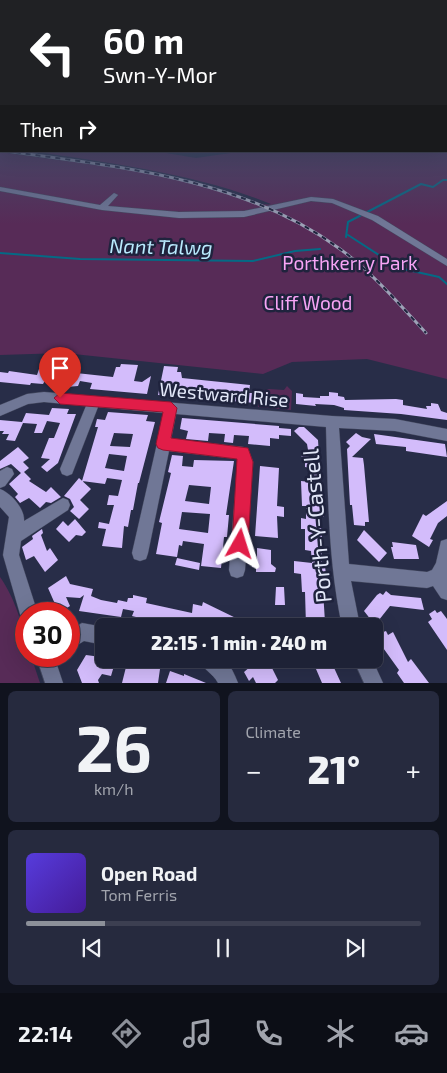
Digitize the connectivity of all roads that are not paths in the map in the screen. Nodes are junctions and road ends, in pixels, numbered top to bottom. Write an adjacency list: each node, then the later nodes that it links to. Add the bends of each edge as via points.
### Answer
1 (0, 189): 3 (street)
2 (114, 195): 3 (street)
3 (102, 208): 4 (street, via 157,214 221,215 244,214 311,199 334,201 365,214)
4 (447, 263)
5 (94, 401): 6 (street, Westward Rise); 7 (street, Westward Rise, via 44,397 26,399); 11 (street)
6 (171, 408): 8 (street, Westward Rise); 10 (street)
7 (0, 411)
8 (332, 422): 9 (street, Westward Rise, via 395,425); 18 (street, Porth-Y-Castell)
9 (447, 435)
10 (163, 444): 16 (street); 17 (street, via 243,453 246,462)
11 (68, 470)
12 (0, 496): 14 (street, via 17,515)
13 (62, 505): 14 (street)
14 (15, 536): 21 (street, via 11,555)
15 (447, 547): 19 (street, via 444,566)
16 (140, 553)
17 (237, 570)
18 (342, 572): 19 (street, via 427,580); 22 (street, Porth-Y-Castell)
19 (437, 577): 20 (street)
20 (447, 592)
21 (25, 602)
22 (349, 618)
23 (80, 633): 24 (street)
24 (95, 634)
25 (49, 667): 28 (street)
26 (220, 668): 29 (street)
27 (366, 668): 30 (street)
28 (54, 683)
29 (229, 683)
30 (374, 683)

